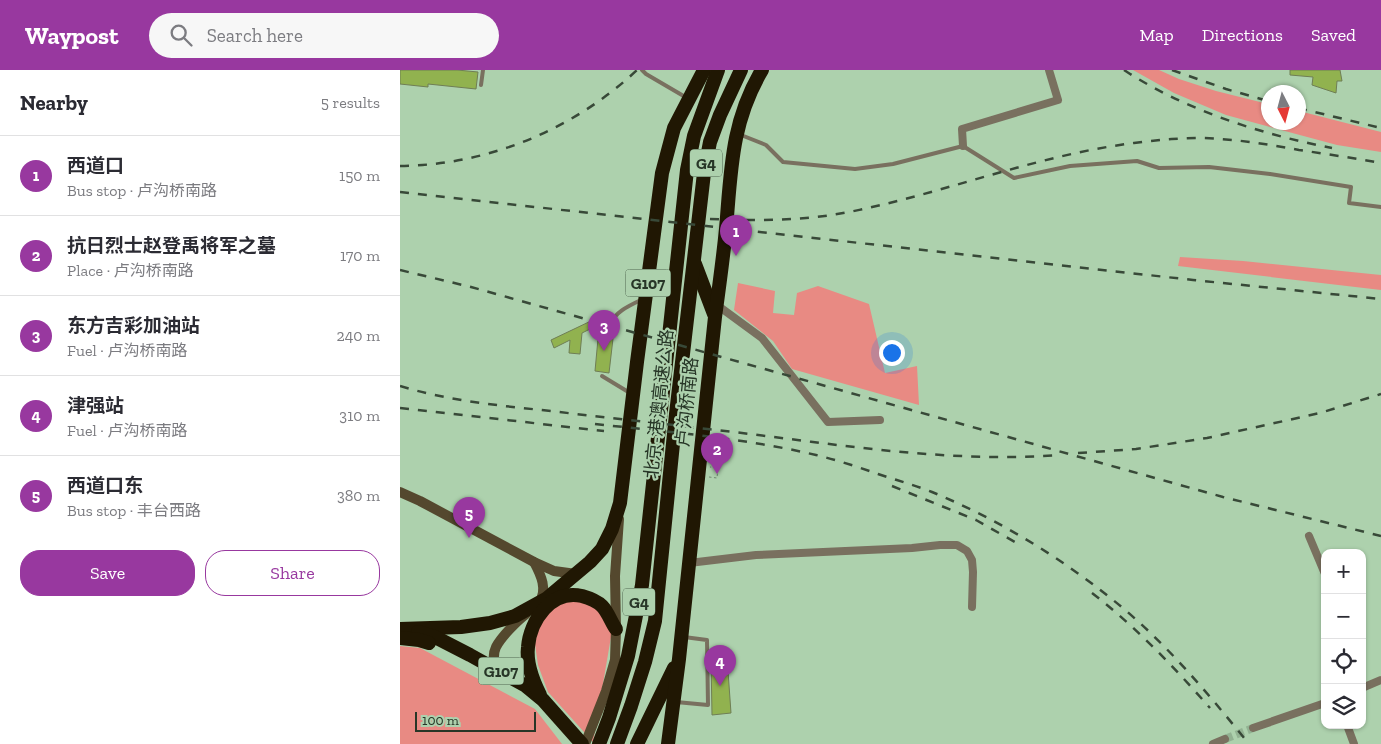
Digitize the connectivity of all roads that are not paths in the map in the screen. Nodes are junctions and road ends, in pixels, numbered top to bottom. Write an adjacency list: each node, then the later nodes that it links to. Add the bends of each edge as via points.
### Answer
1 (483, 70): 8 (lane)
2 (642, 70): 9 (lane)
3 (704, 70): 9 (highway, G107)
4 (718, 70): 10 (highway); 44 (highway, 北京-港澳高速公路 / G4, via 694,136 687,170 642,585 628,656)
5 (740, 70): 14 (highway, 北京-港澳高速公路 / G4, via 710,142)
6 (762, 70): 11 (highway, 卢沟桥南路)
7 (1050, 70): 12 (street, via 1058,100 962,129)
8 (481, 85)
9 (689, 99): 10 (highway, G107)
10 (674, 128): 15 (highway, G107, via 662,173)
11 (736, 133): 12 (lane, via 766,145 783,162 855,169 893,164); 16 (highway, 卢沟桥南路)
12 (963, 146): 13 (lane, via 1014,178 1070,166 1137,161 1160,168 1209,167 1351,186 1349,203)
13 (1381, 207)
14 (694, 261): 16 (highway); 45 (highway, 北京-港澳高速公路 / G4, via 655,622)
15 (646, 299): 17 (lane, via 614,316); 19 (highway, G107)
16 (716, 311): 20 (street, via 762,338 828,422); 25 (highway, 卢沟桥南路)
17 (608, 326)
18 (602, 376): 19 (lane)
19 (633, 394): 22 (highway, G107)
20 (880, 420)
21 (400, 492): 24 (main road)
22 (620, 503): 27 (highway, G107, via 602,549); 30 (main road, via 614,576)
23 (1309, 536): 26 (street)
24 (534, 562): 27 (main road); 28 (main road, via 542,576 544,590)
25 (689, 563): 29 (street, via 756,555 957,545 967,551 972,560); 32 (highway, 卢沟桥南路)
26 (1321, 564)
27 (576, 574): 28 (highway, G107)
28 (541, 601): 31 (highway, G107, via 515,616 490,623); 34 (main road, via 518,621 496,648 493,658)
29 (972, 607)
30 (616, 630): 37 (highway, via 602,606 592,599 567,595 542,610 530,633 527,649 533,681); 43 (main road, via 611,676 597,716)
31 (402, 632): 34 (highway, G107, via 435,637)
32 (681, 637): 33 (highway, 卢沟桥南路); 38 (lane, via 707,640 708,705)
33 (679, 659): 38 (highway, 卢沟桥南路); 46 (highway)
34 (495, 671): 37 (highway, G107, via 526,686); 43 (highway, G107)
35 (1381, 680): 36 (street)
36 (1366, 686)
37 (543, 700): 43 (highway, G107)
38 (674, 702): 47 (highway, 卢沟桥南路)
39 (1321, 704): 40 (street)
40 (1253, 728)
41 (1348, 729): 49 (street)
42 (1225, 739): 48 (street)
43 (580, 743)
44 (599, 744)
45 (617, 744)
46 (637, 744)
47 (668, 744)
48 (1213, 744)
49 (1354, 744)

